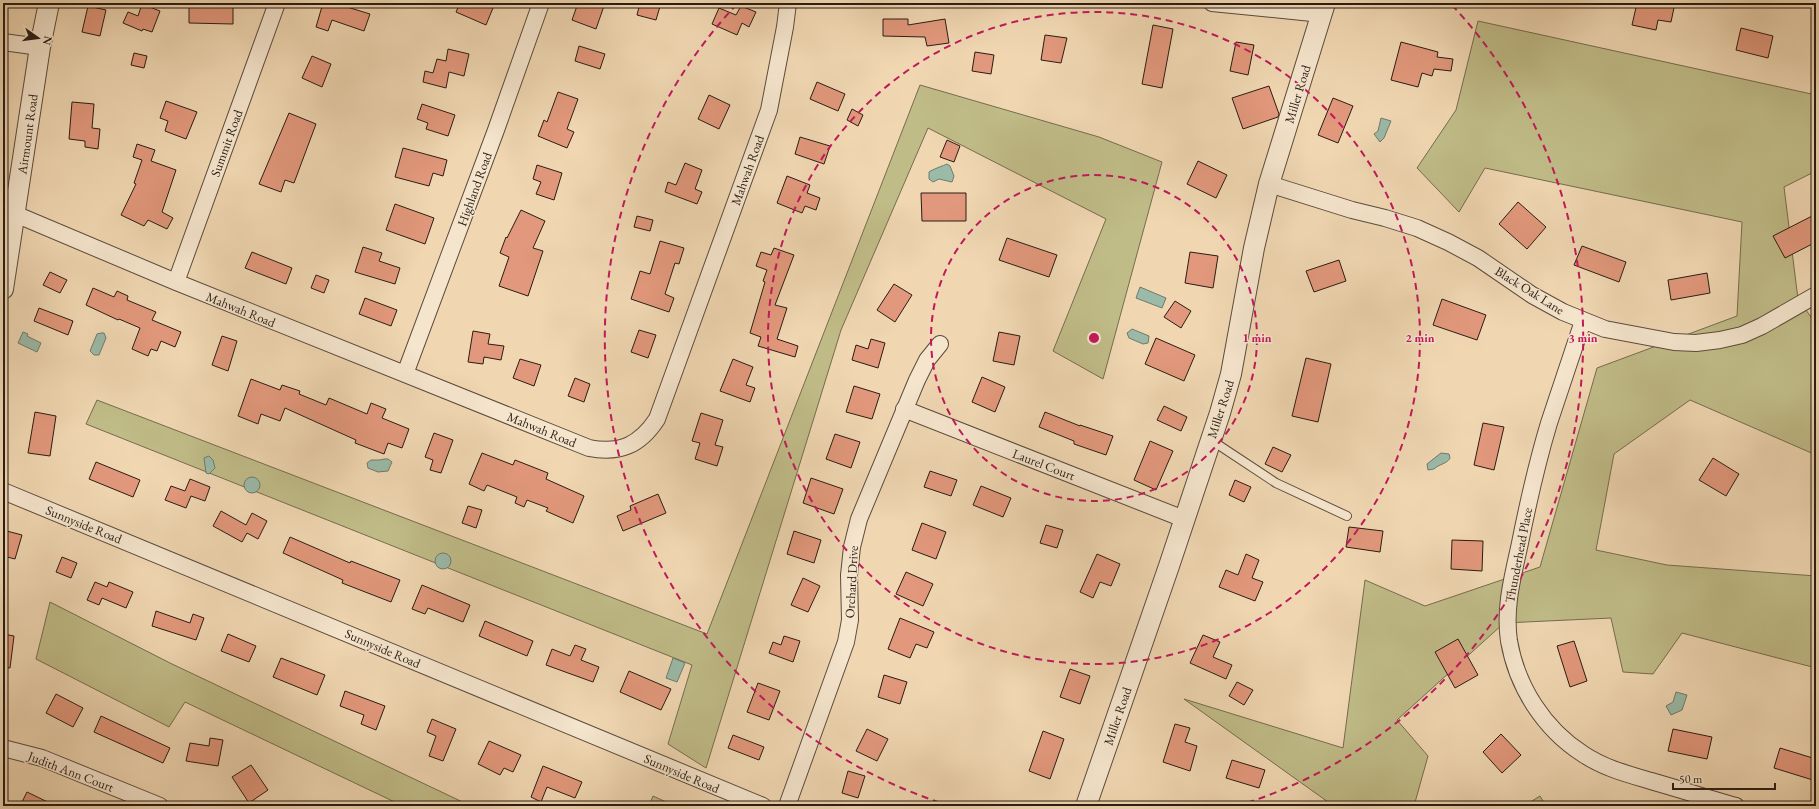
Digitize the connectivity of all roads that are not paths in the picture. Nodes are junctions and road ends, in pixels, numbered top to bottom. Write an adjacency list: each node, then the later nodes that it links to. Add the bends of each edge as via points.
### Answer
1 (49, 3): 8 (street, Airmount Road)
2 (277, 3): 11 (street, Summit Road)
3 (541, 3): 16 (street, Highland Road)
4 (788, 3): 16 (street, Mahwah Road, via 769,110 657,419 641,439 616,450 602,451 589,448)
5 (1212, 3): 6 (street)
6 (1324, 8): 9 (street, Miller Road)
7 (3, 42): 8 (street)
8 (40, 47): 10 (street, Airmount Road)
9 (1269, 184): 14 (street, Black Oak Lane, via 1417,228 1478,258 1532,295); 18 (street, Miller Road, via 1254,248 1231,374)
10 (15, 214): 11 (street, Mahwah Road); 12 (street, Airmount Road)
11 (176, 282): 16 (street, Mahwah Road)
12 (3, 288)
13 (1816, 295): 14 (street, Black Oak Lane, via 1742,335 1696,343 1674,342 1605,329)
14 (1583, 321): 27 (street, Thunderhead Place, via 1549,424 1529,499 1509,594 1508,625 1514,662 1529,698 1548,725 1583,755 1628,775)
15 (940, 344): 17 (street, Orchard Drive, via 928,360)
16 (404, 374)
17 (904, 409): 21 (street, Laurel Court); 25 (street, Orchard Drive, via 859,519 849,575 850,620 846,642)
18 (1210, 439): 20 (lane, via 1276,483); 21 (street, Miller Road)
19 (3, 491): 24 (street, Sunnyside Road)
20 (1348, 516)
21 (1184, 519): 26 (street, Miller Road)
22 (3, 748): 23 (street, Judith Ann Court, via 42,758)
23 (160, 806)
24 (763, 806)
25 (787, 806)
26 (1086, 806)
27 (1736, 806)

